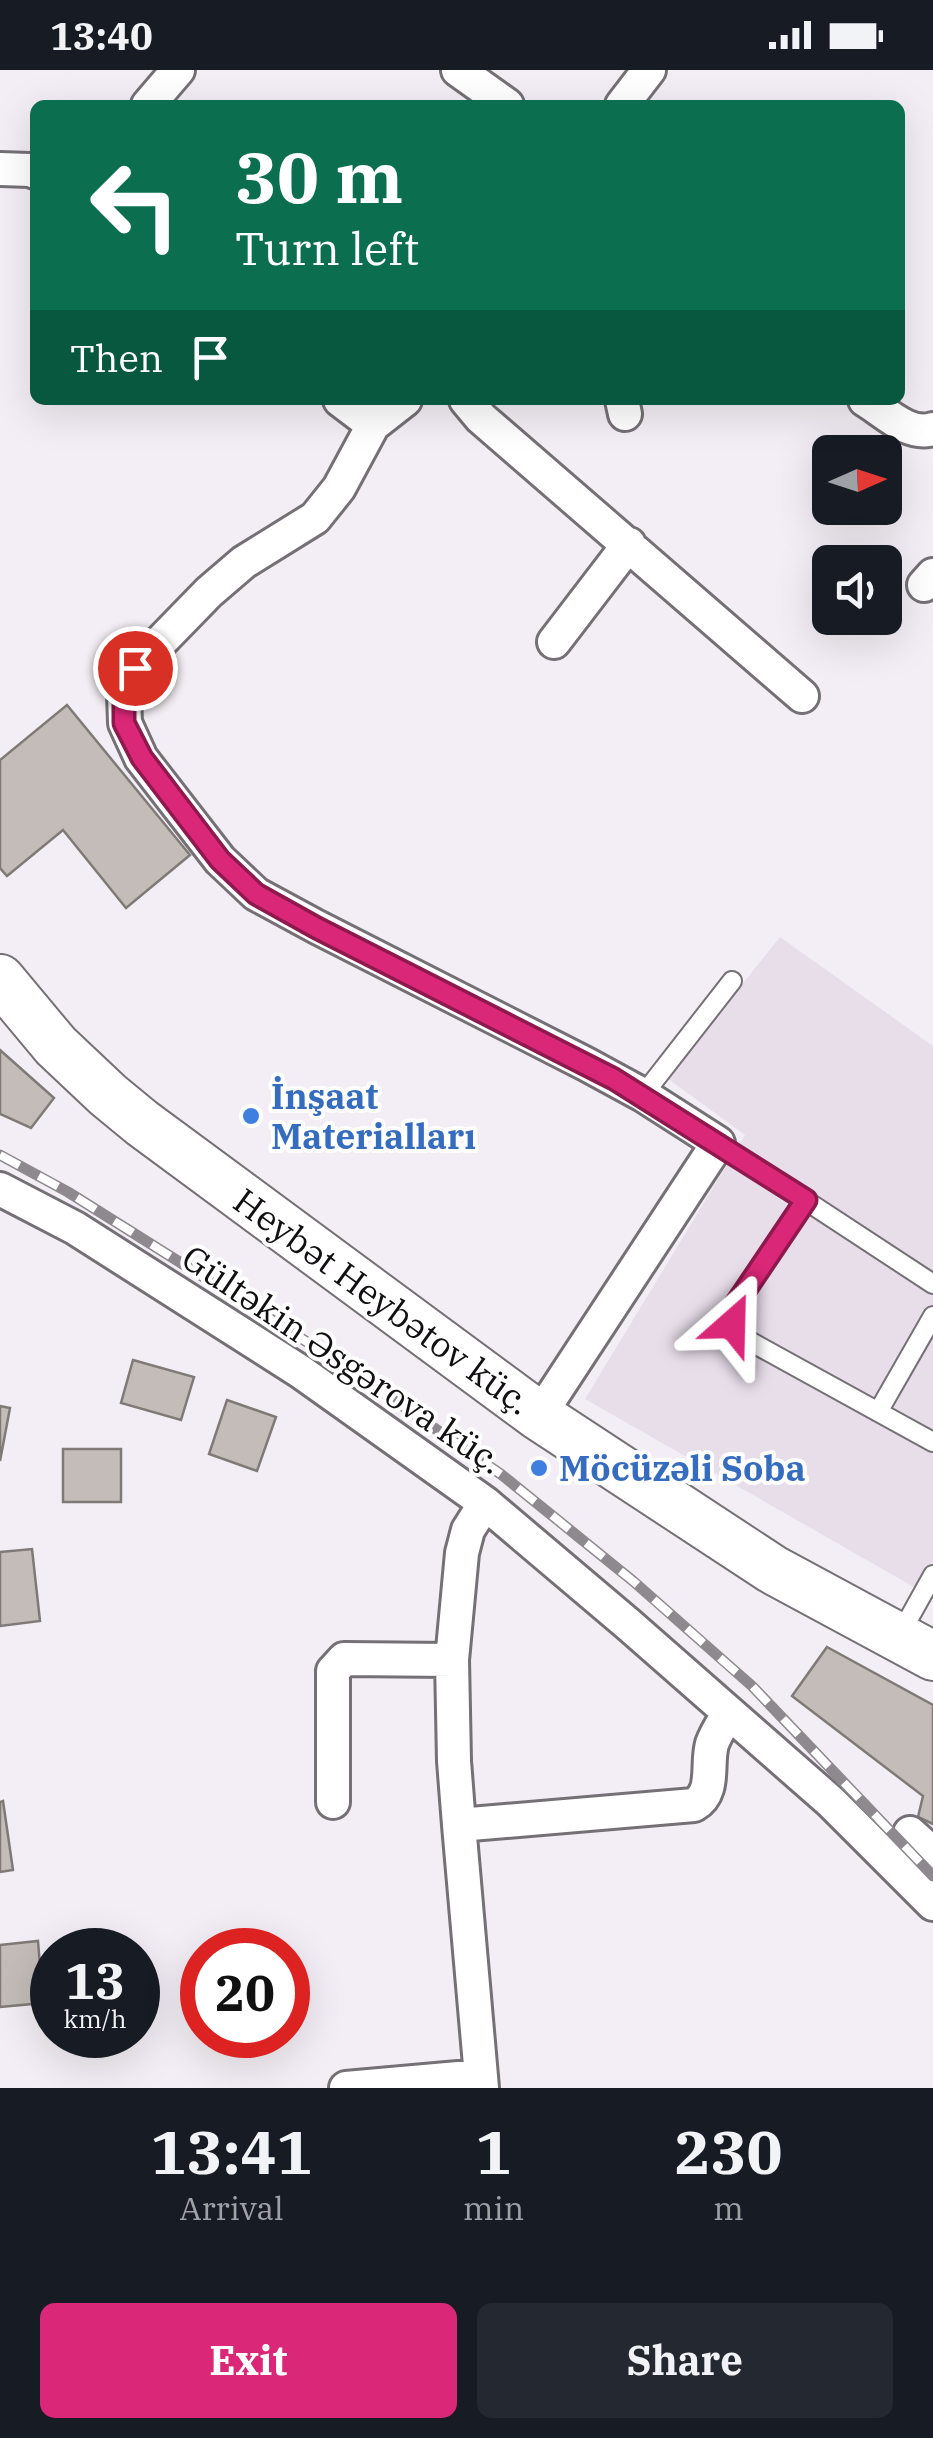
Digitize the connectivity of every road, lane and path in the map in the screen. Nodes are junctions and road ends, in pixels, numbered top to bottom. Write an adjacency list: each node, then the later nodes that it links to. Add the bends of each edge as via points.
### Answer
1 (178, 70): 4 (street)
2 (458, 70): 5 (street)
3 (650, 70): 6 (street)
4 (152, 100)
5 (500, 100)
6 (626, 100)
7 (0, 169): 8 (street)
8 (30, 170)
9 (347, 405): 13 (street)
10 (399, 405): 13 (street)
11 (470, 405): 15 (street)
12 (873, 405): 14 (street, via 905,427)
13 (373, 425): 22 (street, via 339,488 314,518 244,562 135,668 124,693 124,723 175,802 256,894)
14 (933, 429)
15 (629, 544): 16 (street); 17 (street)
16 (554, 642)
17 (802, 696)
18 (0, 979): 21 (main road)
19 (732, 981): 22 (lane)
20 (0, 1004): 21 (main road)
21 (56, 1046): 29 (main road, Heybət Heybətov küç., via 174,1149)
22 (643, 1095): 23 (street)
23 (718, 1143): 25 (lane); 29 (street)
24 (0, 1188): 31 (street, Gültəkin Əsgərova küç., via 285,1362)
25 (806, 1200): 26 (lane); 28 (lane, via 734,1307 732,1324 742,1337)
26 (933, 1284)
27 (933, 1316): 28 (lane)
28 (878, 1412): 30 (lane)
29 (539, 1416): 33 (main road, Heybət Heybətov küç., via 772,1569)
30 (933, 1442)
31 (485, 1504): 34 (street, via 462,1553); 35 (street, Gültəkin Əsgərova küç.)
32 (933, 1575): 33 (lane)
33 (916, 1647)
34 (452, 1660): 36 (street, via 344,1660 333,1671); 37 (street)
35 (728, 1714): 37 (street, via 712,1746 707,1792 694,1805); 38 (street, Gültəkin Əsgərova küç., via 831,1802)
36 (333, 1802)
37 (459, 1825): 39 (street)
38 (933, 1904)
39 (482, 2082): 40 (street)
40 (346, 2088)

